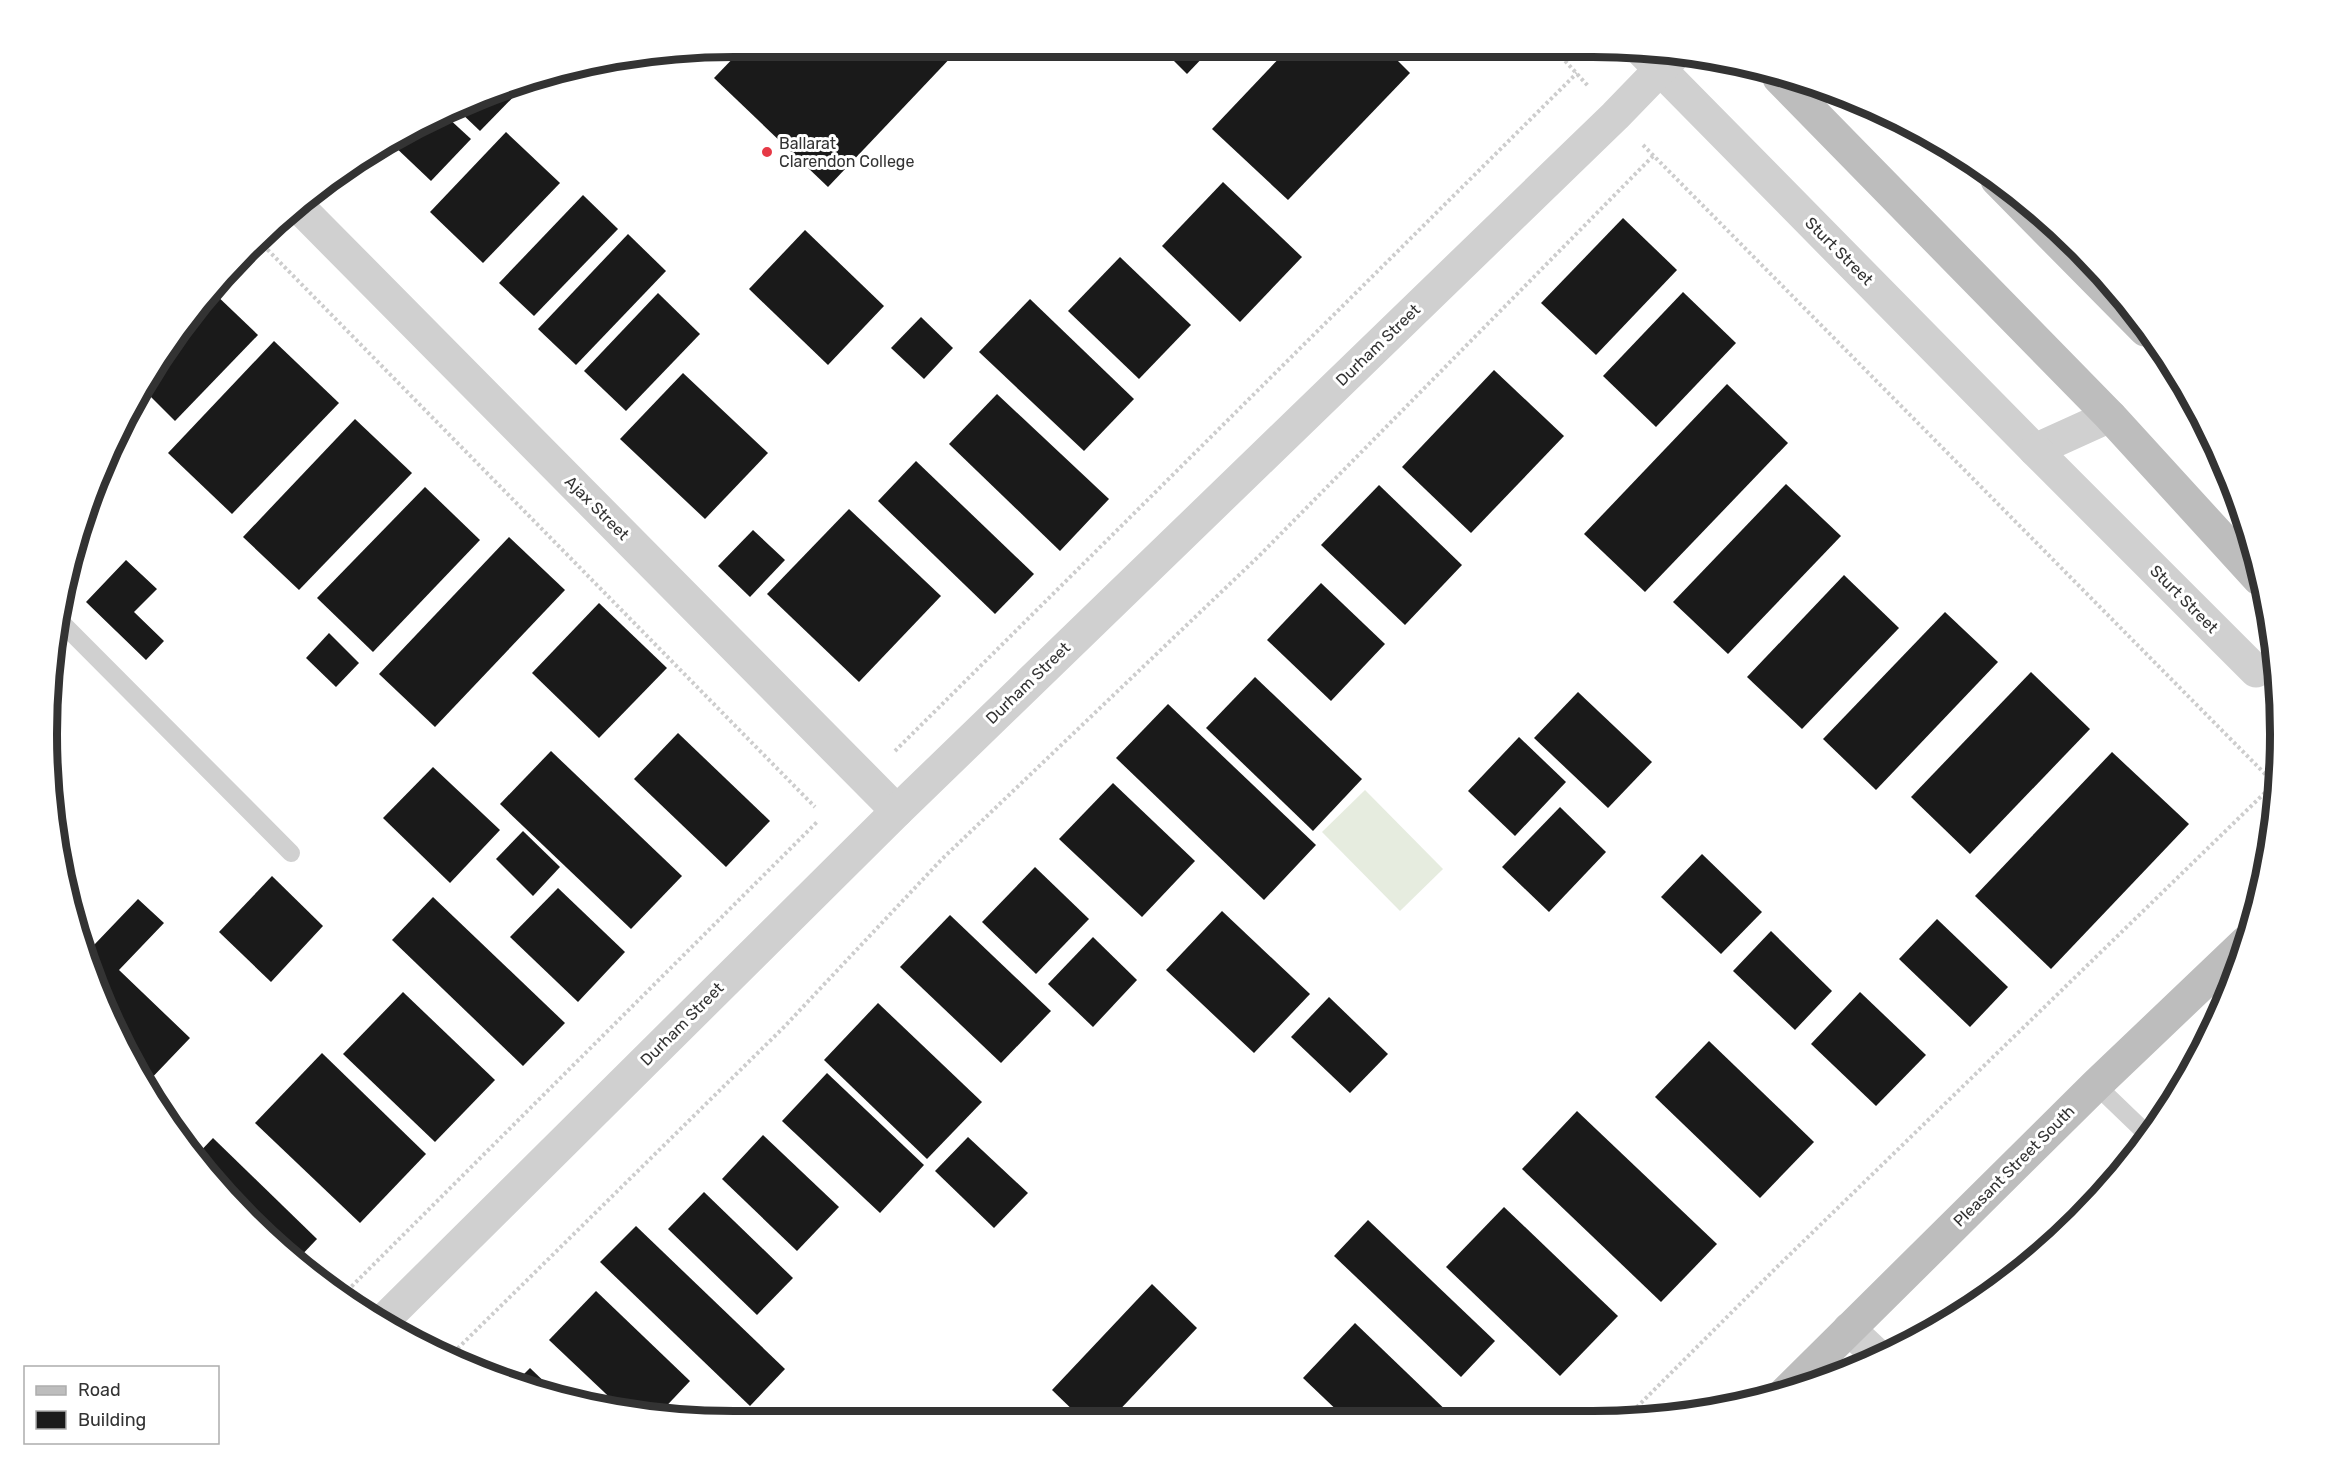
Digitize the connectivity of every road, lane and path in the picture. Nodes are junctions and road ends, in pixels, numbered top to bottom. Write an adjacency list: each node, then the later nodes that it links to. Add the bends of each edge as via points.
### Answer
1 (1562, 57): 14 (path, via 1577,73)
2 (1658, 60): 18 (street, Durham Street)
3 (1663, 61): 10 (street, Sturt Street)
4 (1786, 86): 9 (main road)
5 (304, 212): 18 (street, Ajax Street)
6 (2062, 246): 8 (main road)
7 (264, 247): 17 (path)
8 (2084, 268)
9 (2110, 416): 10 (street); 11 (main road)
10 (2035, 450): 13 (street, Sturt Street)
11 (2249, 568)
12 (66, 627): 20 (lane)
13 (2256, 671)
14 (888, 758)
15 (2269, 778): 27 (path, via 1653,156 1259,556 942,860 784,1027)
16 (2267, 791): 30 (path)
17 (815, 807)
18 (897, 811): 25 (street, Durham Street)
19 (817, 822): 24 (path)
20 (291, 854)
21 (2233, 954): 22 (main road, Pleasant Street South)
22 (2096, 1085): 23 (lane); 26 (main road, Pleasant Street South)
23 (2142, 1129)
24 (348, 1290)
25 (388, 1316)
26 (1850, 1329): 28 (street); 29 (main road, Pleasant Street South)
27 (456, 1350)
28 (1871, 1350)
29 (1800, 1378)
30 (1634, 1410)

